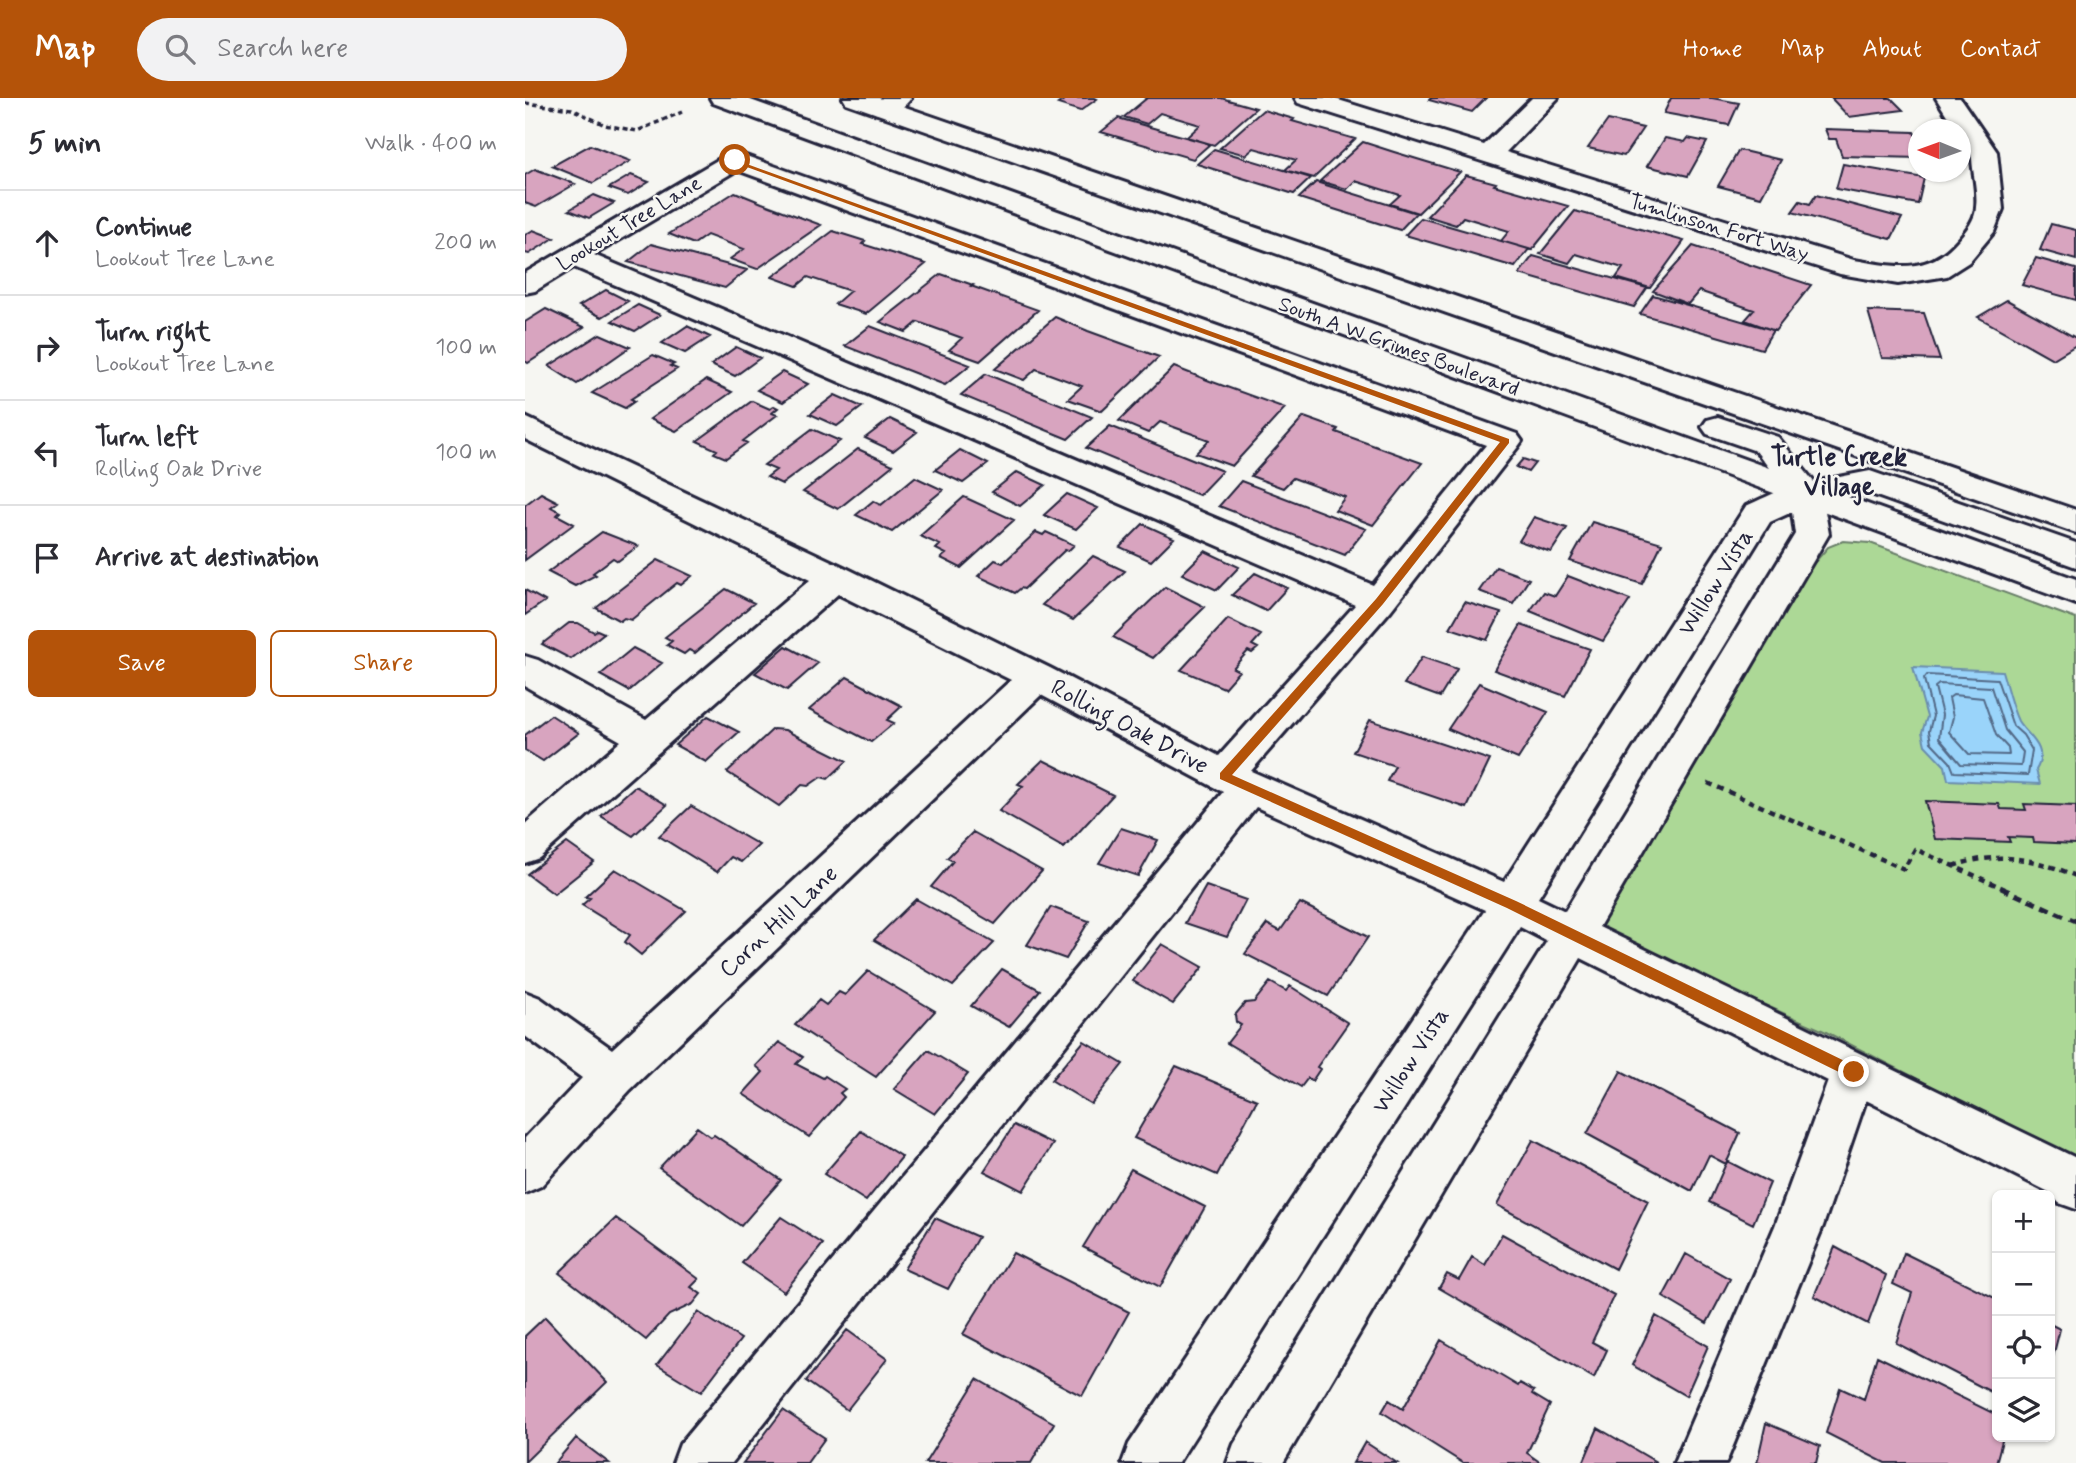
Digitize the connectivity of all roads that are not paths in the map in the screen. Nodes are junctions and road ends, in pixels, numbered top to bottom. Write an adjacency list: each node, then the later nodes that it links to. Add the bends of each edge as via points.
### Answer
1 (722, 98): 9 (street, South A W Grimes Boulevard)
2 (1307, 98): 7 (street, Tumlinson Fort Way)
3 (1546, 98): 7 (street)
4 (1948, 98): 7 (street, Tumlinson Fort Way, via 1984,152 1990,209 1980,232 1959,256 1937,271 1898,276 1850,268)
5 (821, 103): 6 (street)
6 (891, 103): 9 (street, via 894,137 1108,217); 11 (street)
7 (1488, 155)
8 (574, 257): 10 (street, Lookout Tree Lane); 18 (street); 18 (street, Lookout Tree Lane, via 735,160 1506,441)
9 (1164, 260): 13 (street, South A W Grimes Boulevard)
10 (525, 285)
11 (1399, 288): 13 (street, via 1445,330 1767,444); 14 (street)
12 (525, 427): 16 (street, Rolling Oak Drive)
13 (1806, 494): 15 (street, Willow Vista, via 1870,482); 17 (street, South A W Grimes Boulevard); 24 (street, Willow Vista, via 1760,511); 25 (street, via 1812,534)
14 (2076, 522)
15 (2076, 555)
16 (836, 577): 20 (street, Rolling Oak Drive); 21 (street)
17 (2076, 592)
18 (1379, 601): 22 (street, Lookout Tree Lane)
19 (525, 669): 21 (street)
20 (1037, 677): 22 (street, Rolling Oak Drive); 28 (street, Corn Hill Lane)
21 (648, 739): 23 (street)
22 (1237, 782): 24 (street, Rolling Oak Drive); 31 (street, Lookout Tree Lane)
23 (525, 847)
24 (1512, 904): 25 (street, Rolling Oak Drive); 32 (street, Willow Vista)
25 (1573, 934): 27 (street, Rolling Oak Drive); 33 (street)
26 (525, 1011): 28 (street)
27 (1854, 1072): 30 (street, Rolling Oak Drive, via 2065,1176); 34 (street, via 1799,1226)
28 (614, 1076): 29 (street, Corn Hill Lane)
29 (525, 1171)
30 (2076, 1187)
31 (699, 1463)
32 (1147, 1463)
33 (1253, 1463)
34 (1700, 1463)

